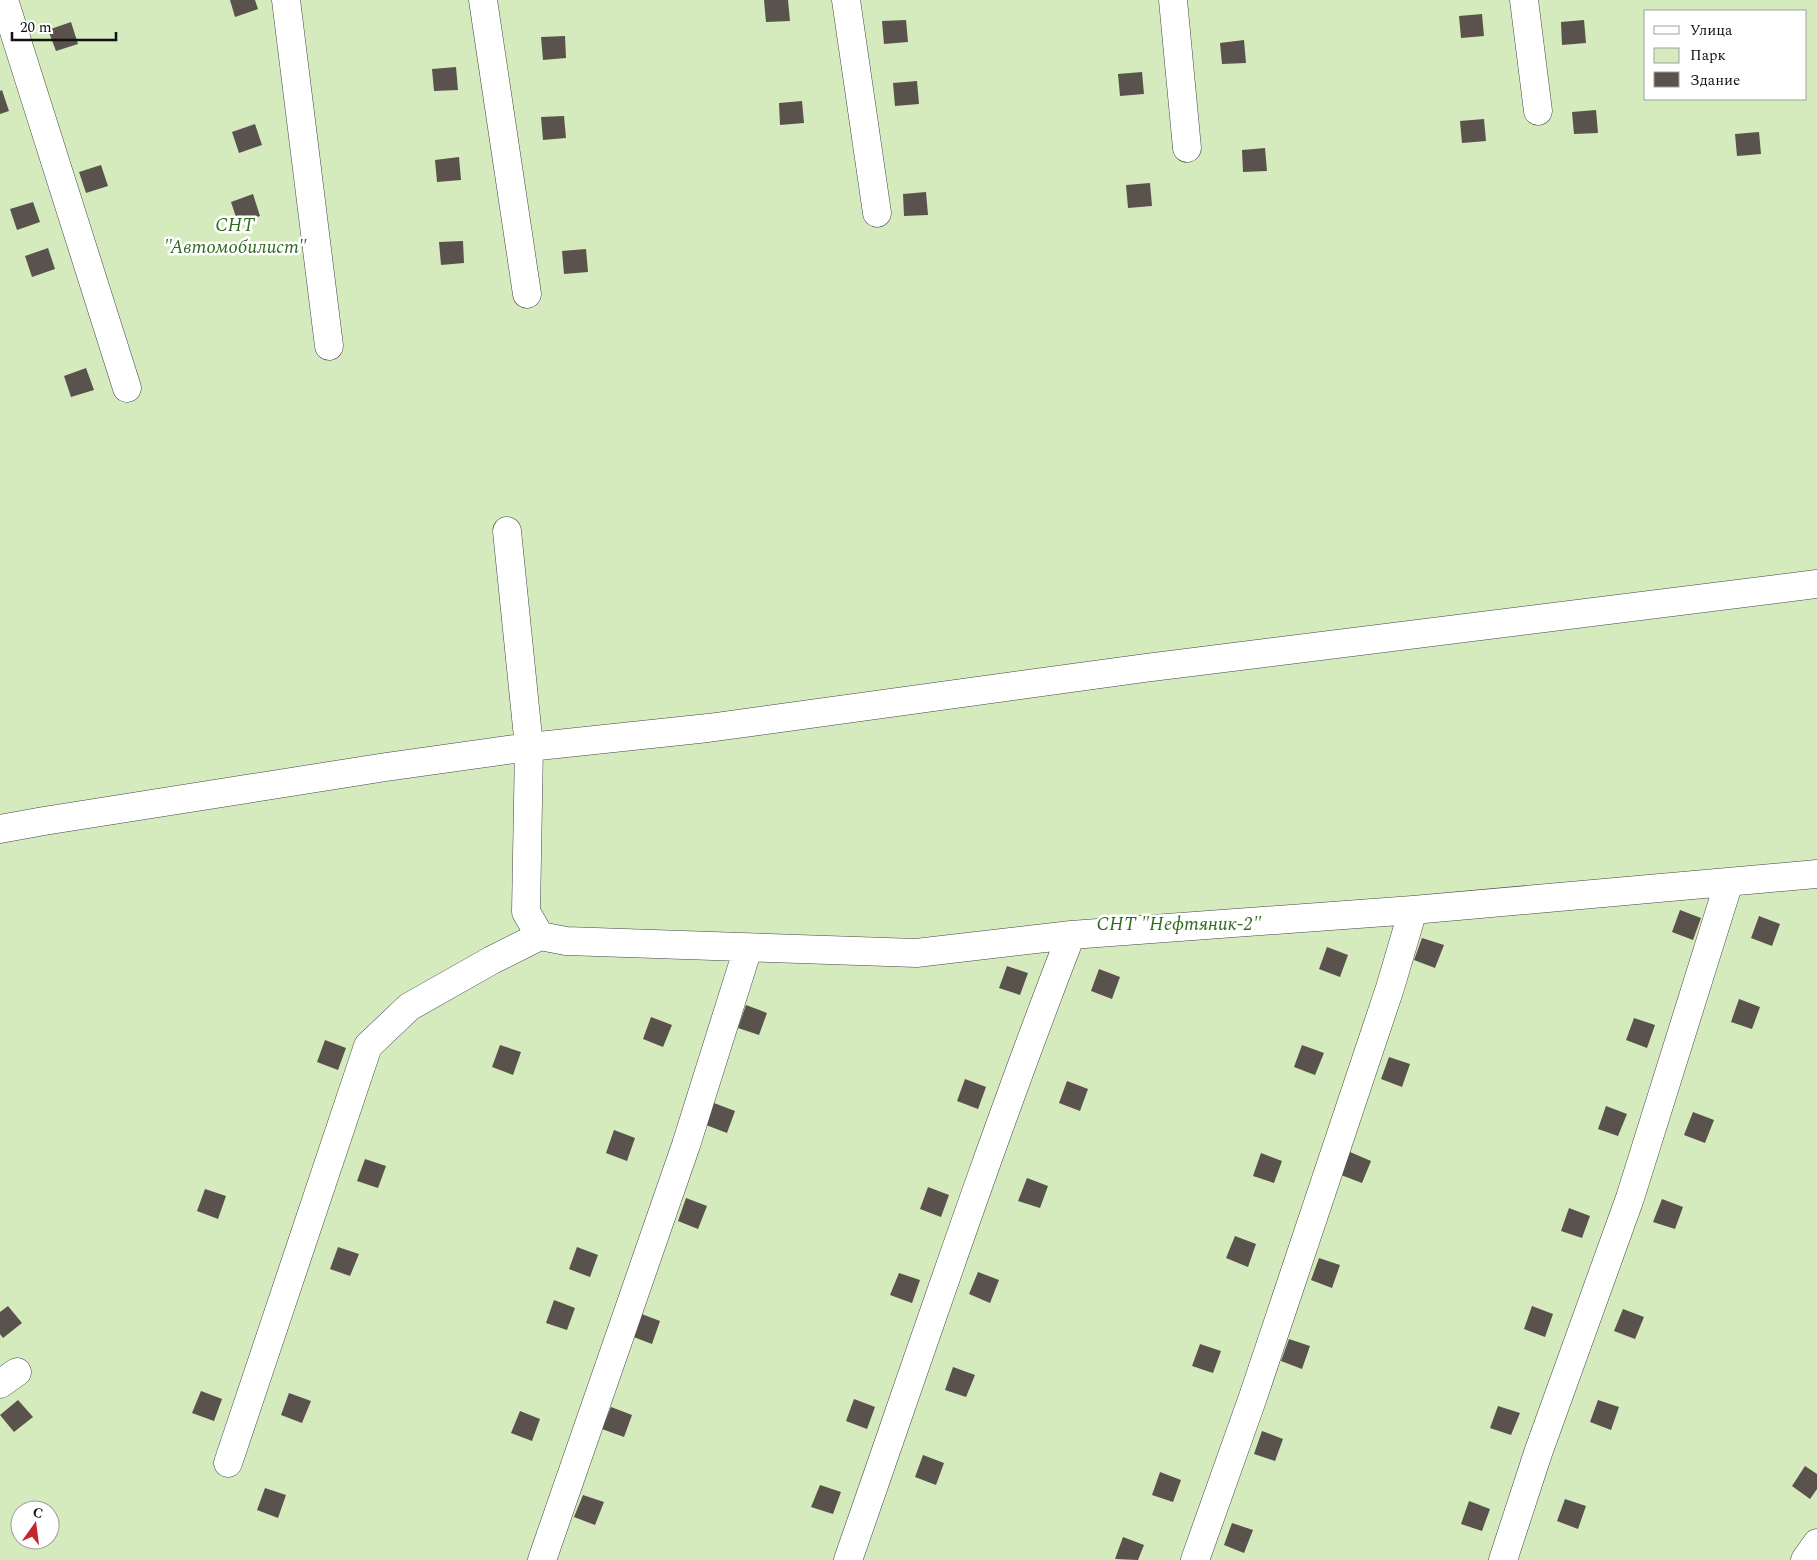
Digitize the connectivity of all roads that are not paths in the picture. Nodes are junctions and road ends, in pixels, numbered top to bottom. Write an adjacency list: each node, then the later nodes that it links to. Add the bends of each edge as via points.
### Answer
1 (4, 0): 12 (lane)
2 (286, 0): 11 (lane)
3 (483, 0): 10 (lane)
4 (846, 0): 9 (lane)
5 (1173, 0): 8 (lane)
6 (1524, 0): 7 (lane)
7 (1538, 111)
8 (1187, 148)
9 (877, 212)
10 (527, 294)
11 (329, 346)
12 (126, 388)
13 (507, 531): 15 (lane)
14 (1817, 584): 15 (lane, via 1145,668 708,728)
15 (529, 748): 16 (lane, via 376,768); 21 (lane, via 526,912)
16 (0, 829)
17 (1817, 874): 18 (lane)
18 (1729, 882): 19 (lane); 28 (lane, via 1630,1198)
19 (1413, 910): 20 (lane); 27 (lane, via 1390,988)
20 (1071, 935): 22 (lane, via 916,953); 26 (lane)
21 (540, 936): 22 (lane, via 566,942); 23 (lane, via 409,1007 368,1046)
22 (748, 948): 25 (lane, via 686,1145)
23 (228, 1463)
24 (1817, 1543): 29 (lane)
25 (542, 1560)
26 (848, 1560)
27 (1195, 1560)
28 (1503, 1560)
29 (1805, 1560)

